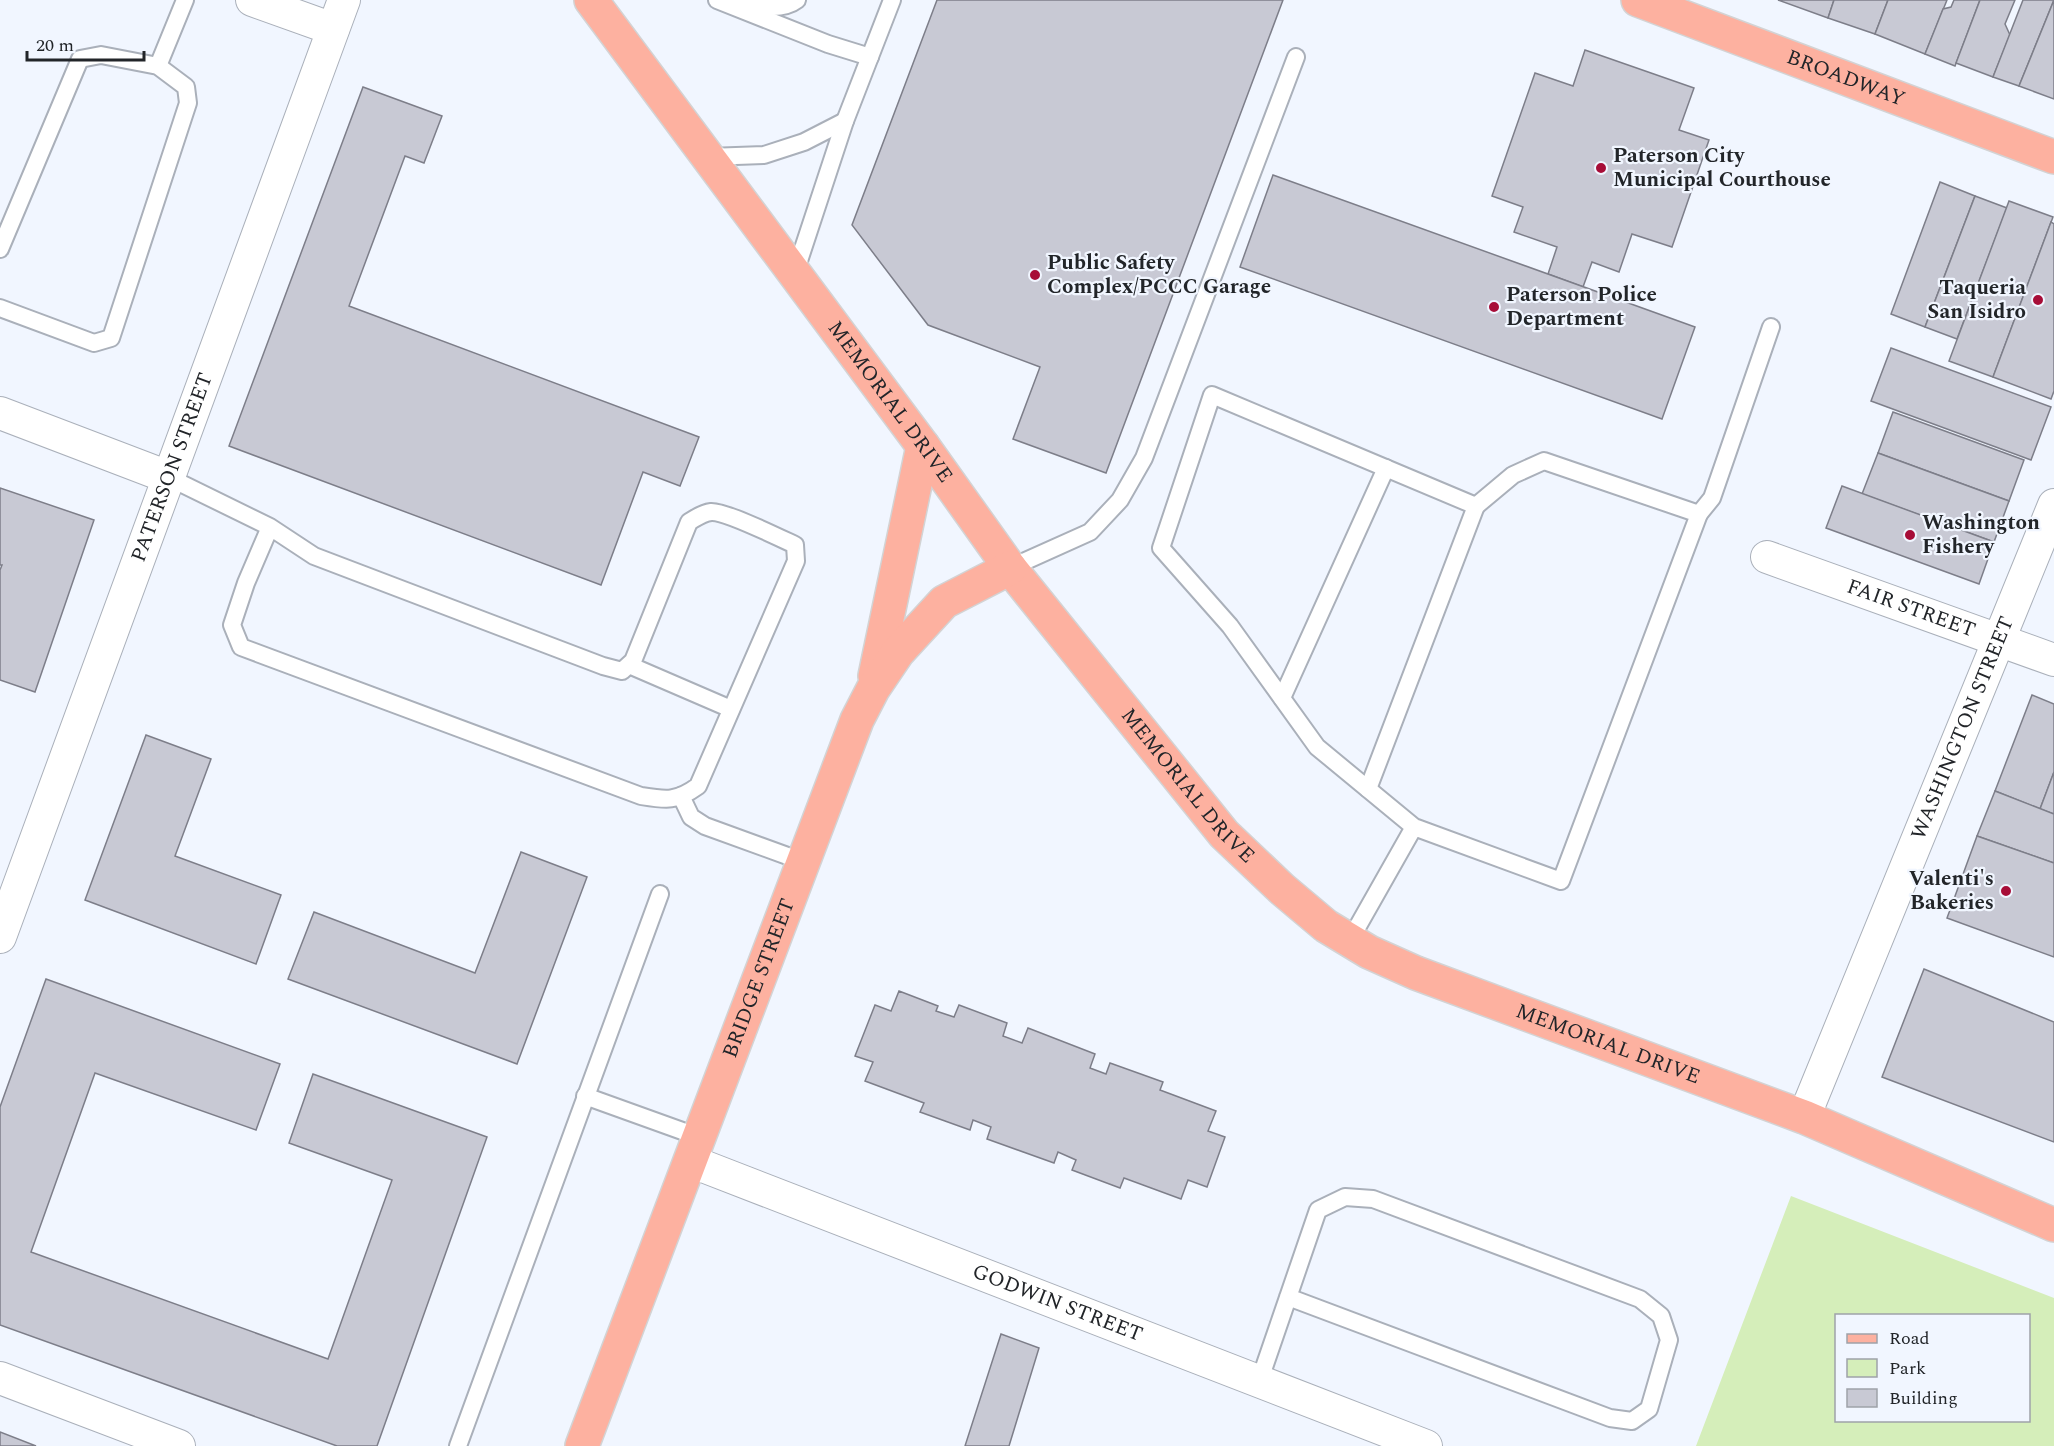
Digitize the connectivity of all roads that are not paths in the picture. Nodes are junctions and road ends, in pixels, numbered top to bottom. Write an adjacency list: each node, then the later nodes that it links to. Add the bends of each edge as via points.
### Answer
1 (185, 0): 13 (lane)
2 (252, 0): 10 (street)
3 (344, 0): 10 (street, PATERSON STREET)
4 (591, 0): 15 (main road, MEMORIAL DRIVE)
5 (717, 0): 11 (lane)
6 (731, 0): 7 (lane, via 762,7 791,5)
7 (797, 0)
8 (892, 0): 11 (lane)
9 (1638, 0): 16 (main road, BROADWAY)
10 (333, 29): 24 (street, PATERSON STREET)
11 (870, 57): 14 (lane)
12 (1296, 57): 30 (lane, via 1144,458 1120,500 1090,532)
13 (158, 66): 17 (lane, via 101,55 80,59); 19 (lane, via 186,87 188,103 111,338 94,343)
14 (845, 121): 15 (lane, via 804,142 764,155); 18 (lane)
15 (708, 157): 18 (main road, MEMORIAL DRIVE)
16 (2054, 157)
17 (0, 249)
18 (795, 273): 22 (main road, MEMORIAL DRIVE)
19 (0, 309)
20 (1771, 327): 27 (lane, via 1712,498)
21 (0, 413): 24 (street)
22 (923, 446): 30 (main road, MEMORIAL DRIVE); 34 (main road)
23 (1386, 468): 26 (lane); 35 (lane); 35 (lane, via 1212,395 1161,548 1230,626)
24 (168, 477): 28 (lane); 42 (street, PATERSON STREET)
25 (2054, 505): 31 (street, WASHINGTON STREET)
26 (1476, 506): 27 (lane, via 1513,475 1544,461); 37 (lane)
27 (1699, 514): 39 (lane, via 1561,881)
28 (270, 526): 33 (lane, via 314,556 603,666 621,671); 38 (lane, via 232,625 241,647 641,796 669,801)
29 (1767, 557): 31 (street, FAIR STREET)
30 (1010, 567): 34 (main road, BRIDGE STREET, via 944,602 898,652); 43 (main road, MEMORIAL DRIVE, via 1224,834 1282,889 1326,926)
31 (1999, 640): 32 (street, FAIR STREET); 45 (street, WASHINGTON STREET)
32 (2054, 660)
33 (629, 665): 36 (lane); 36 (lane, via 689,522 712,512 795,545 796,561)
34 (873, 689): 40 (main road, BRIDGE STREET, via 857,720)
35 (1282, 698): 37 (lane, via 1317,747)
36 (731, 709): 38 (lane, via 698,786)
37 (1368, 789): 39 (lane)
38 (681, 796): 40 (lane, via 691,817 705,826)
39 (1414, 827): 43 (lane)
40 (804, 861): 46 (main road, BRIDGE STREET)
41 (660, 894): 44 (lane)
42 (0, 937)
43 (1350, 940): 45 (main road, MEMORIAL DRIVE, via 1416,973)
44 (585, 1096): 46 (lane); 52 (lane)
45 (1804, 1118): 47 (main road, MEMORIAL DRIVE)
46 (694, 1149): 50 (street, GODWIN STREET); 53 (main road, BRIDGE STREET)
47 (2054, 1225)
48 (1288, 1297): 48 (lane, via 1610,1418 1632,1421 1649,1409 1669,1340 1661,1316 1640,1299 1373,1199 1345,1197 1318,1210); 50 (lane)
49 (0, 1378): 51 (street)
50 (1259, 1382): 54 (street, GODWIN STREET)
51 (171, 1445)
52 (458, 1446)
53 (582, 1446)
54 (1426, 1446)

